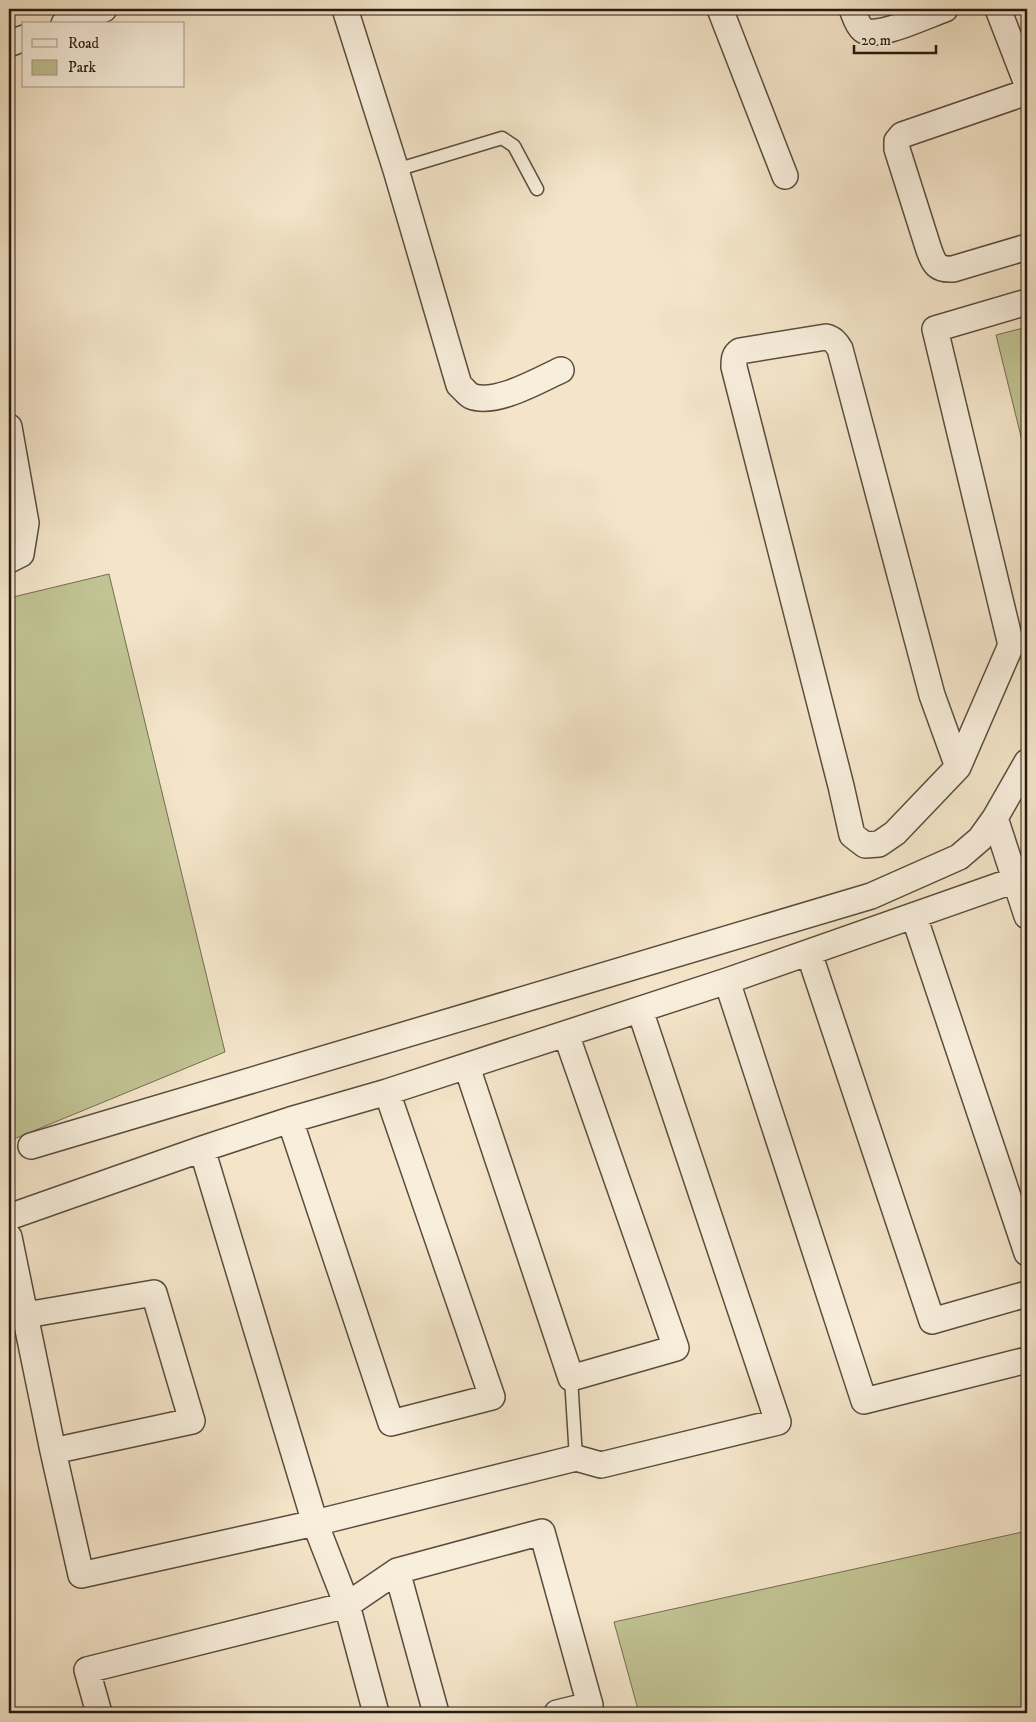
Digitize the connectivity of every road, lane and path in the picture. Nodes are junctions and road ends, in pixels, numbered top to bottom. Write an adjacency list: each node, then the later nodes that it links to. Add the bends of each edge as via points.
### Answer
1 (104, 9): 7 (street)
2 (345, 9): 12 (street)
3 (720, 9): 13 (street)
4 (852, 9): 5 (street, via 864,31 871,33)
5 (945, 9)
6 (998, 9): 10 (street)
7 (69, 22)
8 (22, 39): 9 (street)
9 (9, 44)
10 (1027, 84)
11 (1027, 92): 15 (street, via 902,135 897,141 897,149 932,260 938,266 944,270 953,269)
12 (396, 170): 14 (lane, via 502,138 514,146); 17 (street, via 459,385 471,396 488,398 508,394)
13 (785, 176)
14 (537, 190)
15 (1027, 247)
16 (1027, 302): 21 (street, via 935,329 1011,644)
17 (561, 370)
18 (9, 426): 19 (street, via 26,523 21,554)
19 (9, 560)
20 (1027, 762): 22 (street)
21 (958, 767): 21 (street, via 932,695 840,348 832,338 826,337 740,351 736,354 734,367 852,835 865,845 878,844 895,834)
22 (995, 818): 23 (street); 33 (street, via 980,839 959,857 871,896)
23 (1021, 875): 24 (street); 25 (street)
24 (914, 916): 26 (street); 37 (street)
25 (1027, 916)
26 (809, 952): 27 (street); 38 (street, via 932,1321)
27 (727, 981): 28 (street); 40 (street, via 864,1401)
28 (640, 1010): 29 (street); 43 (street, via 778,1422 601,1465)
29 (566, 1034): 30 (street); 41 (street, via 676,1348)
30 (467, 1066): 31 (street); 41 (street)
31 (387, 1092): 32 (street); 32 (street, via 492,1397 391,1423)
32 (290, 1120): 34 (street)
33 (31, 1146)
34 (202, 1149): 35 (street); 44 (street)
35 (9, 1217)
36 (9, 1237): 39 (street)
37 (1027, 1253)
38 (1027, 1294)
39 (26, 1315): 42 (street); 42 (street, via 154,1293 192,1421)
40 (1027, 1360)
41 (571, 1378): 43 (lane)
42 (53, 1451): 44 (street, via 81,1575)
43 (576, 1458): 44 (street)
44 (315, 1523): 46 (street)
45 (397, 1571): 46 (street); 49 (street); 50 (street, via 542,1532 590,1704)
46 (347, 1605): 47 (street, via 87,1670); 48 (street)
47 (99, 1713)
48 (376, 1713)
49 (436, 1713)
50 (557, 1713)

